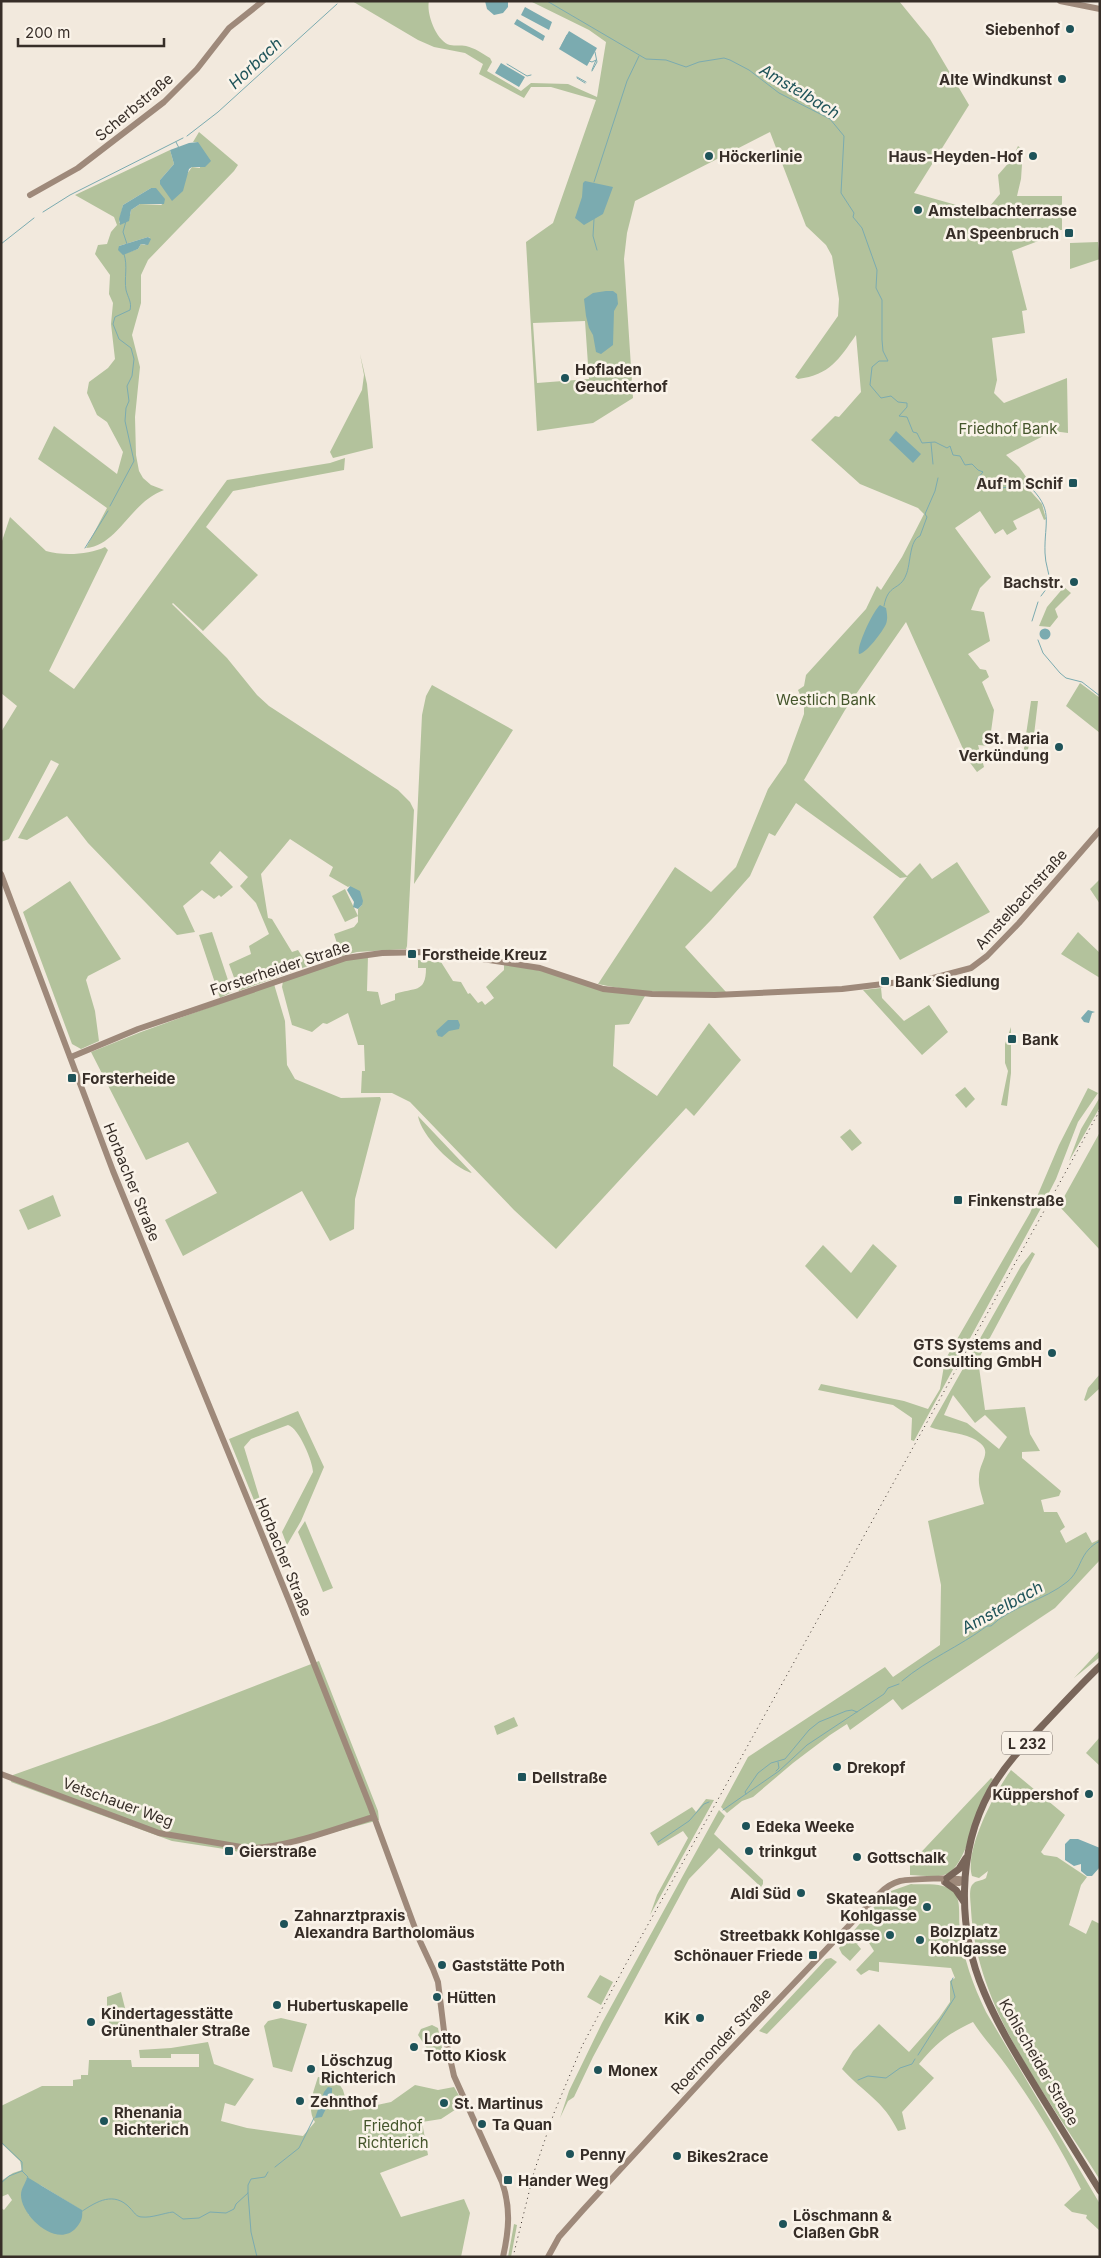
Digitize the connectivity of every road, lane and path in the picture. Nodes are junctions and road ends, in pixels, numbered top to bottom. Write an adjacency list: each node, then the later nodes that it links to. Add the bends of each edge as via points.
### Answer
1 (263, 1): 4 (main road, Scherbstraße, via 229,28 197,69 164,102 78,168)
2 (1060, 1): 3 (main road)
3 (1100, 9)
4 (30, 195)
5 (1100, 830): 7 (main road, Amstelbachstraße, via 1003,942 972,968 933,978 861,988)
6 (1, 874): 8 (main road, Horbacher Straße)
7 (743, 993): 8 (main road, Forsterheider Straße, via 652,994 603,989 540,968 476,958 431,952 369,953 174,1016)
8 (70, 1057): 11 (main road, Horbacher Straße)
9 (1100, 1666): 12 (main road, L 232, via 1019,1751 996,1782 980,1813)
10 (1, 1774): 11 (main road, Vetschauer Weg, via 159,1833 247,1848 305,1838)
11 (374, 1817): 17 (main road, Horbacher Straße, via 438,1982 454,2076 505,2190 510,2218)
12 (968, 1856): 13 (main road); 14 (main road, L 232)
13 (946, 1880): 14 (main road, Roermonder Straße); 15 (main road); 18 (main road, Roermonder Straße, via 899,1881 879,1894 577,2217 559,2237)
14 (964, 1880): 15 (main road, Kohlscheider Straße / L 232)
15 (964, 1903): 16 (main road, Kohlscheider Straße / L 232, via 970,1951 991,2008)
16 (1100, 2191)
17 (503, 2257)
18 (548, 2257)

